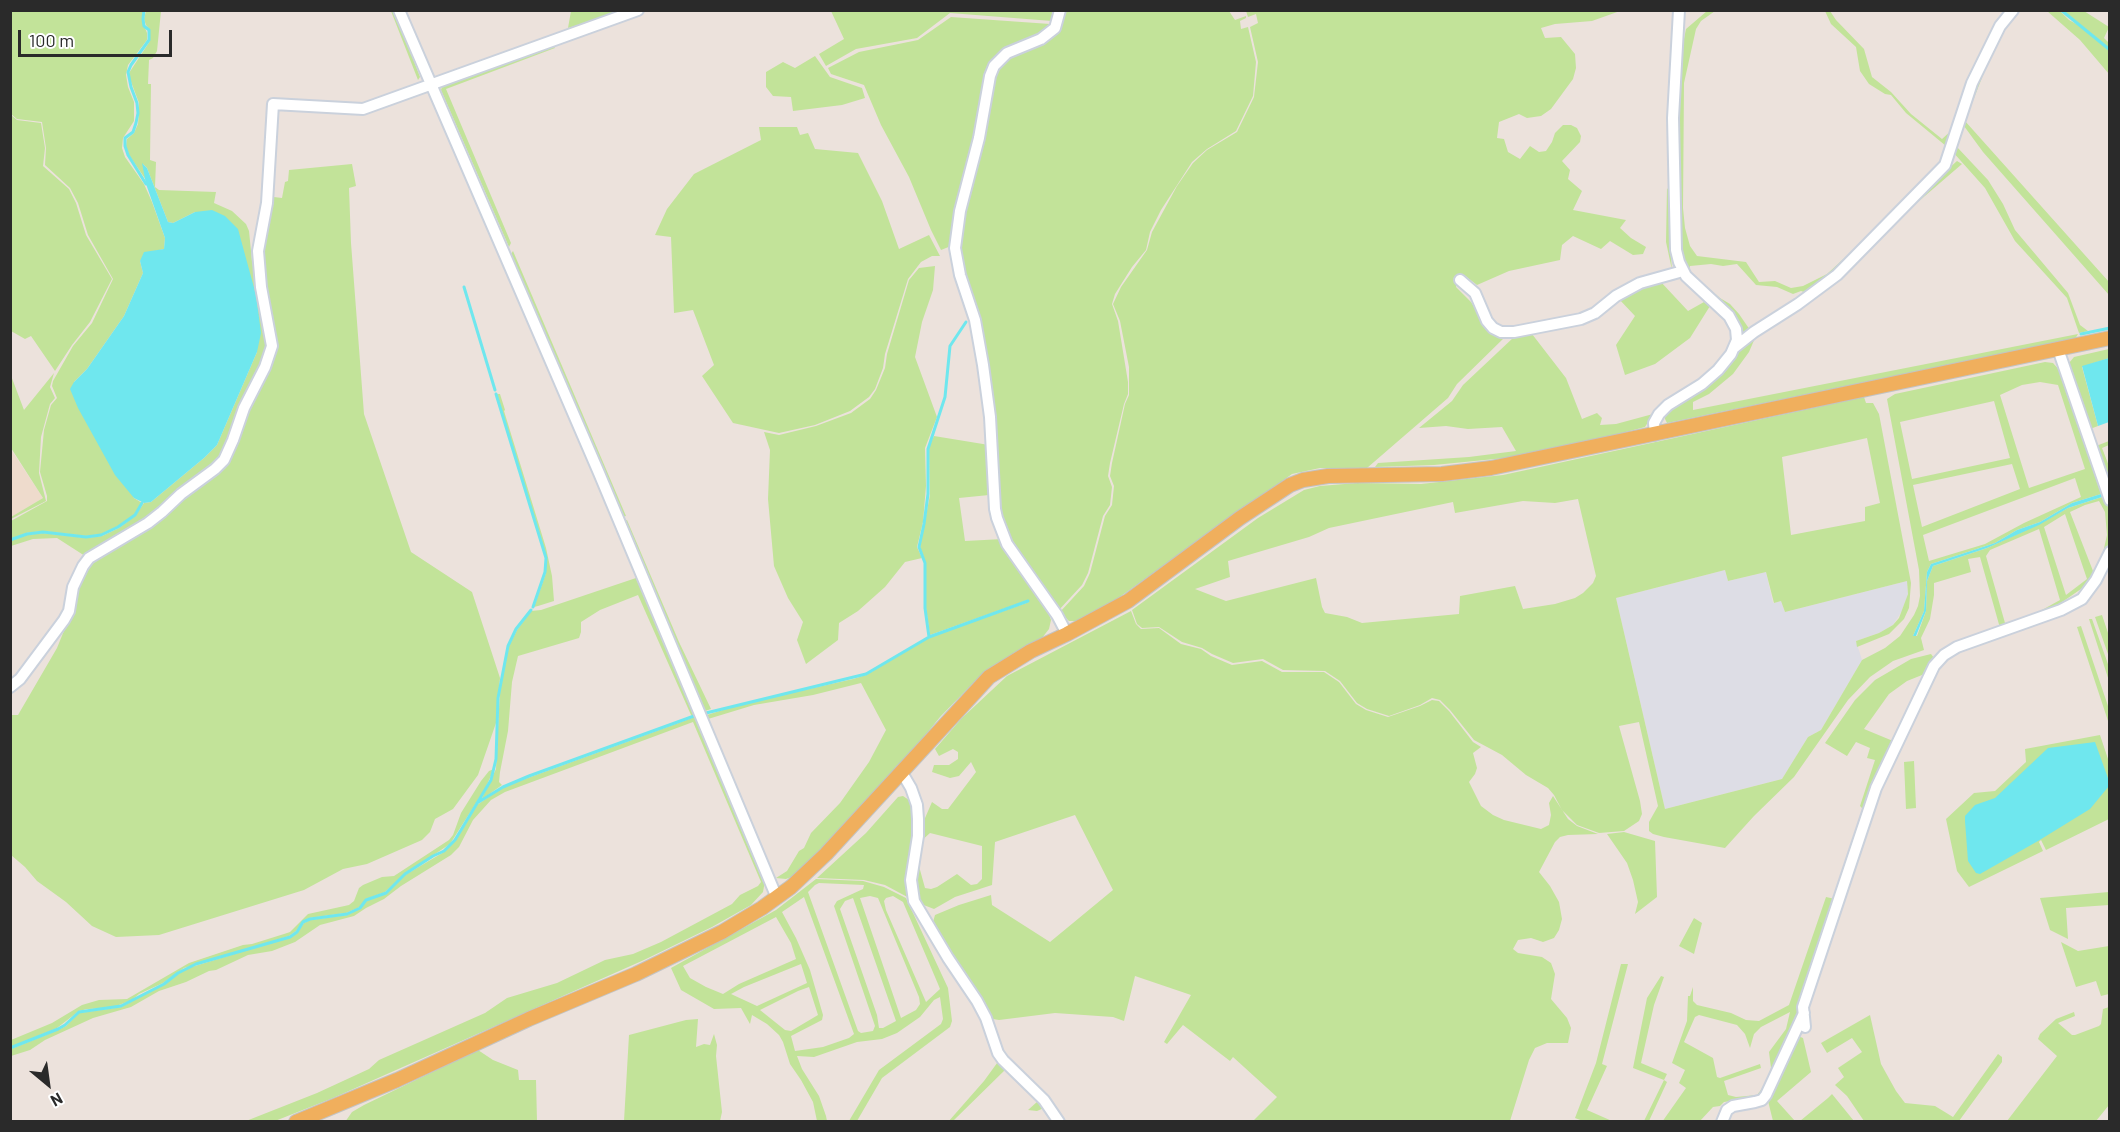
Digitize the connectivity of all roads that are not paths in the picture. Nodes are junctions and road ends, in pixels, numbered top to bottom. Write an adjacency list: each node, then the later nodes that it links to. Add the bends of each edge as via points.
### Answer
1 (399, 10): 6 (street)
2 (638, 10): 6 (street)
3 (1060, 10): 15 (street, via 1058,22 1041,39 1007,53 993,66 955,248 983,365 997,518 1007,544)
4 (1679, 10): 7 (street, via 1673,118 1676,241)
5 (2013, 10): 10 (street, via 2000,26 1972,83 1945,165 1837,275)
6 (431, 83): 16 (street, via 363,109 273,104 267,203 258,251 272,346 224,460 148,523 89,558 73,587 64,620); 18 (street)
7 (1683, 271): 8 (street, via 1640,283 1581,319 1514,332 1493,328 1475,293); 10 (street, via 1728,316 1736,329)
8 (1460, 280)
9 (2109, 339): 11 (main road)
10 (1735, 348): 12 (street, via 1702,384 1659,414 1653,426)
11 (2058, 349): 12 (main road); 13 (street)
12 (1655, 435): 15 (main road, via 1468,471 1303,480 1273,494 1128,601)
13 (2109, 500)
14 (2109, 552): 19 (street, via 2091,589 2078,602 1957,647 1934,666 1876,788)
15 (1067, 634): 17 (main road, via 989,677)
16 (10, 687)
17 (901, 771): 18 (main road, via 826,855); 22 (street, via 917,805 914,901 977,1001 998,1053 1044,1100)
18 (777, 898): 21 (main road, via 722,932 636,974)
19 (1804, 1013): 20 (street); 23 (street, via 1766,1095 1762,1100 1733,1106)
20 (1805, 1027)
21 (296, 1122)
22 (1059, 1122)
23 (1722, 1122)

